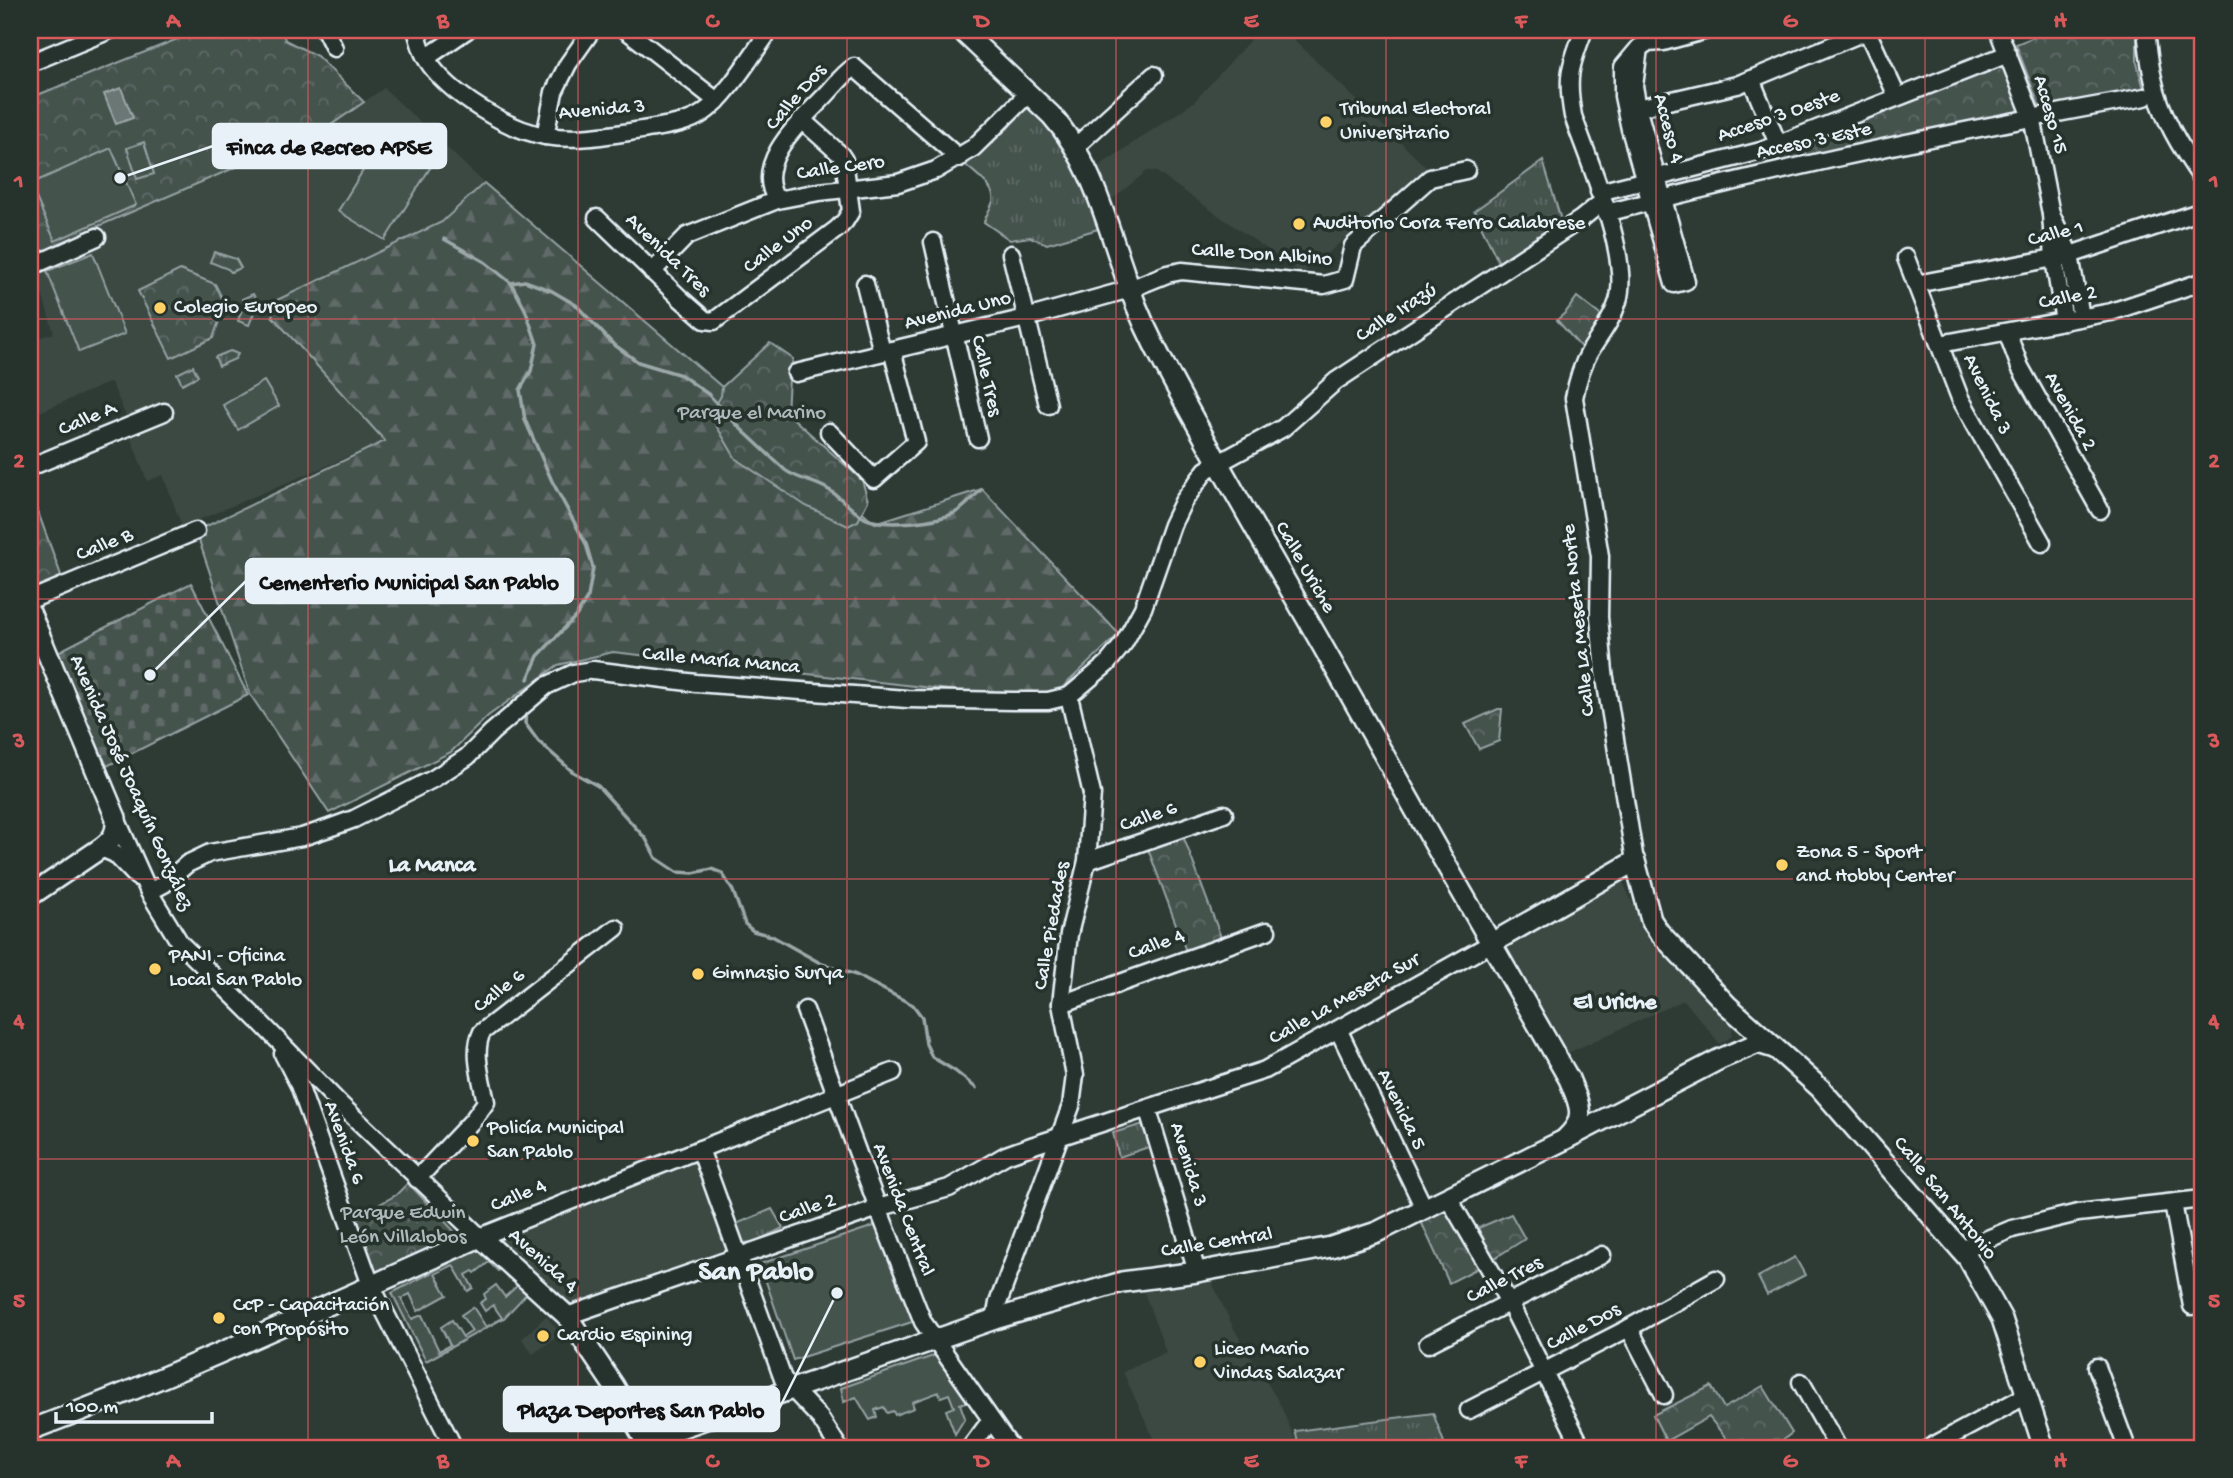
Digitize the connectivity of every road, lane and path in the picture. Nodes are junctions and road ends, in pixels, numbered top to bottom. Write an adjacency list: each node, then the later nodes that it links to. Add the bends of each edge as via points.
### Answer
1 (110, 30): 18 (street)
2 (325, 30): 15 (street)
3 (416, 30): 17 (street)
4 (467, 30): 17 (street)
5 (592, 30): 28 (street, via 554,92)
6 (626, 30): 24 (street)
7 (770, 30): 24 (street)
8 (961, 30): 21 (main road, Calle Uriche)
9 (1584, 30): 40 (street, Calle La Meseta Norte, via 1568,76 1569,94)
10 (1707, 30): 14 (street, via 1662,41)
11 (1868, 30): 20 (street); 22 (street)
12 (1998, 30): 16 (street, Acceso 15)
13 (2146, 30): 36 (street, via 2160,102)
14 (1642, 40): 25 (street, Acceso 4, via 1634,86); 35 (street, Acceso 4, via 1623,67 1623,96)
15 (334, 48)
16 (2008, 54): 22 (street, Acceso 3 Oeste); 26 (street, Acceso 15)
17 (426, 58): 28 (street, Avenida 3, via 446,83 480,108)
18 (30, 63)
19 (1154, 75): 30 (street)
20 (1751, 79): 25 (street); 29 (street)
21 (1028, 94): 30 (main road, Calle Uriche, via 1063,129); 32 (street, Calle Cero)
22 (1897, 96): 29 (street, Acceso 3 Oeste)
23 (2145, 97): 26 (street, Acceso 3 Este)
24 (717, 101): 28 (street, Avenida 3, via 704,113 664,126 590,137)
25 (1638, 108): 35 (street, Acceso 4)
26 (2032, 117): 34 (street, Acceso 3 Este); 46 (street, Acceso 15)
27 (802, 120): 32 (street, Calle Dos, via 854,67); 37 (street, Calle Uno, via 840,154); 38 (street, Calle Dos, via 782,143 771,175)
28 (545, 136)
29 (1778, 144): 31 (street, Acceso 3 Oeste)
30 (1074, 148): 53 (main road, Calle Uriche, via 1111,228)
31 (1762, 150): 34 (street); 35 (street, Acceso 3 Oeste)
32 (959, 158): 37 (street, Calle Cero, via 907,181)
33 (1466, 170): 53 (street, Calle Don Albino, via 1430,178 1353,246 1341,282 1324,285 1182,271)
34 (1769, 173): 39 (street, Acceso 3 Este)
35 (1651, 177): 39 (street, Acceso 4); 40 (street, Acceso 3 Oeste)
36 (2203, 180)
37 (848, 189): 38 (street, Calle Cero); 56 (street, Calle Uno, via 851,211 845,221)
38 (777, 200): 49 (street, Calle Cero, via 687,236)
39 (1656, 200): 40 (street, Acceso 3 Este)
40 (1602, 202): 66 (street, Calle Irazú, via 1336,381 1283,428); 78 (street, Calle La Meseta Norte, via 1619,253 1620,291 1609,322 1578,378 1574,398 1600,556 1604,673)
41 (2202, 211): 46 (street, Calle 1)
42 (597, 218): 49 (street, Avenida Tres)
43 (97, 237): 48 (street)
44 (933, 243): 58 (street, Calle Tres)
45 (1011, 254): 54 (street)
46 (2062, 257): 52 (street, Calle 1); 55 (street, Acceso 15)
47 (1906, 258): 52 (street, Avenida 3)
48 (30, 267)
49 (652, 272): 56 (street, Avenida Tres)
50 (2201, 282): 55 (street, Calle 2, via 2111,312)
51 (865, 284): 60 (street)
52 (1916, 284): 59 (street, Avenida 3)
53 (1130, 289): 54 (street, Avenida Uno); 66 (main road, Calle Uriche, via 1154,346)
54 (1026, 318): 58 (street, Avenida Uno); 62 (street)
55 (2073, 319): 57 (street, Calle 2)
56 (709, 322)
57 (2007, 332): 59 (street, Calle 2); 68 (street, Avenida 2, via 2020,367)
58 (953, 336): 60 (street, Avenida Uno); 65 (street, Calle Tres)
59 (1940, 344): 70 (street, Avenida 3, via 1961,398)
60 (887, 351): 61 (street, Avenida Uno); 64 (street, via 916,442 874,479)
61 (796, 373)
62 (1048, 405)
63 (164, 412): 67 (street, Calle A)
64 (829, 432)
65 (978, 438)
66 (1217, 463): 73 (street, via 1206,470 1183,502 1143,608 1124,643); 87 (main road, Calle Uriche)
67 (30, 467)
68 (2100, 510)
69 (196, 531): 71 (street, Calle B)
70 (2042, 543)
71 (30, 600)
72 (30, 612): 75 (main road, Avenida José Joaquín González)
73 (1069, 696): 77 (street, Calle Piedades, via 1092,794); 79 (street, Calle María Manca, via 1048,701 907,699 593,670 574,673 547,686 467,757 366,813 302,836 210,853)
74 (1224, 814): 77 (street, Calle 6)
75 (116, 818): 76 (main road, via 112,839); 80 (street, Avenida José Joaquín González)
76 (101, 848): 82 (main road); 83 (street, via 115,854)
77 (1087, 861): 88 (street, Calle Piedades, via 1069,934)
78 (1635, 861): 81 (main road, Calle La Meseta Sur); 84 (main road, Calle La Meseta Norte)
79 (187, 864): 80 (street, via 155,875); 83 (street, Calle María Manca)
80 (138, 867): 83 (street, Avenida José Joaquín González)
81 (1612, 876): 84 (main road, via 1628,876); 87 (main road, Calle La Meseta Sur)
82 (32, 891)
83 (149, 892): 91 (street, Avenida José Joaquín González, via 180,943)
84 (1651, 920): 89 (main road, Calle La Meseta Norte)
85 (616, 928): 105 (street, Calle 6, via 482,1032 478,1050 486,1102)
86 (1267, 931): 88 (street, Calle 4)
87 (1498, 947): 92 (street, Calle La Meseta Sur); 96 (main road, Calle Uriche)
88 (1061, 1004): 102 (street, Calle Piedades, via 1075,1075 1071,1106)
89 (1727, 1004): 93 (main road, Calle La Meseta Norte); 94 (main road, via 1738,1027 1735,1040)
90 (805, 1010): 98 (street, Avenida Central)
91 (261, 1023): 97 (street, Avenida 6); 99 (street, Avenida 4)
92 (1339, 1031): 100 (street, Calle La Meseta Sur, via 1265,1070); 110 (street, Avenida 5)
93 (1774, 1048): 94 (main road, Calle Central, via 1758,1043); 112 (main road, Calle San Antonio, via 1820,1088)
94 (1720, 1059): 101 (main road, Calle Central)
95 (893, 1072): 98 (street, Calle 4)
96 (1569, 1079): 101 (main road, via 1595,1113); 103 (main road, Calle Uriche, via 1580,1119)
97 (299, 1085): 99 (street, via 309,1080); 117 (street, Avenida 6)
98 (836, 1095): 104 (street, Calle 4); 109 (street, Avenida Central)
99 (340, 1104): 105 (street, Avenida 4)
100 (1148, 1110): 102 (street, Calle La Meseta Sur); 115 (street, Avenida 3)
101 (1614, 1114): 103 (main road, Calle Central)
102 (1059, 1139): 109 (street, Calle 2, via 1006,1155 949,1188); 120 (street, Calle Piedades)
103 (1562, 1141): 106 (main road, Calle Central)
104 (700, 1149): 111 (street, Calle 4); 114 (street)
105 (417, 1179): 111 (street, Avenida 4)
106 (1452, 1195): 110 (main road, Calle Central); 118 (street, via 1472,1225 1474,1240)
107 (2203, 1199): 108 (street)
108 (2173, 1203): 112 (street, via 2041,1221); 119 (street)
109 (878, 1208): 114 (street, Calle 2); 123 (street, Avenida Central)
110 (1424, 1208): 115 (main road, Calle Central, via 1377,1232 1331,1247)
111 (480, 1237): 117 (main road, Calle 4); 121 (main road, Avenida 4)
112 (1961, 1250): 130 (main road, Calle San Antonio, via 2002,1319)
113 (1602, 1255): 118 (street, Calle Tres)
114 (737, 1256): 121 (street, Calle 2); 128 (street, via 783,1379)
115 (1198, 1272): 120 (main road, Calle Central, via 1122,1282)
116 (1716, 1279): 122 (street, Calle Dos)
117 (371, 1285): 133 (main road, Calle 4); 136 (street, Avenida 6)
118 (1508, 1302): 124 (street, Calle Tres); 126 (street)
119 (2192, 1306)
120 (990, 1315): 123 (main road, Calle Central)
121 (567, 1316): 134 (main road, Avenida 4)
122 (1629, 1328): 126 (street, Calle Dos); 129 (street)
123 (934, 1339): 128 (main road, Calle Central); 132 (street, Avenida Central)
124 (1428, 1344)
125 (2097, 1367): 143 (street)
126 (1544, 1372): 131 (street, Calle Dos); 135 (street)
127 (1801, 1382): 140 (street)
128 (794, 1390): 134 (main road, Calle Central); 137 (street)
129 (1664, 1395)
130 (2027, 1395): 141 (street); 142 (main road, Calle San Antonio)
131 (1469, 1410)
132 (991, 1420): 138 (street); 139 (street, Avenida Central)
133 (30, 1430)
134 (646, 1444)
135 (1578, 1447)
136 (454, 1448)
137 (839, 1448)
138 (970, 1448)
139 (1011, 1448)
140 (1838, 1448)
141 (1929, 1448)
142 (2044, 1448)
143 (2127, 1448)

